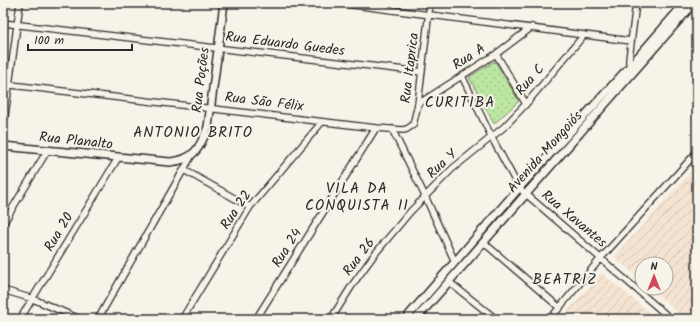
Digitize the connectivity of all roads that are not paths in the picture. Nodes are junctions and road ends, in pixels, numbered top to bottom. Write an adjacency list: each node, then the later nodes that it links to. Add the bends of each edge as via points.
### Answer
1 (20, 3): 10 (street)
2 (224, 3): 14 (street, Rua Poções)
3 (338, 3): 8 (street)
4 (430, 3): 8 (street, Rua Itaprica)
5 (636, 3): 13 (street)
6 (685, 3): 16 (street, Avenida Mongoiós)
7 (694, 3): 16 (street, Avenida Mongoiós)
8 (428, 14): 11 (street); 17 (street, Rua Itaprica)
9 (3, 23): 10 (street, Rua Eduardo Guedes)
10 (17, 24): 14 (street, Rua Eduardo Guedes); 20 (street)
11 (532, 28): 12 (street); 15 (street, Rua A)
12 (584, 35): 13 (street); 22 (street, Rua C)
13 (631, 41): 16 (street, via 629,59)
14 (218, 48): 17 (street, Rua Eduardo Guedes); 23 (street, Rua Poções)
15 (496, 54): 18 (street, Rua A); 22 (street)
16 (633, 68): 36 (street, Avenida Mongoiós); 37 (street, Avenida Mongoiós)
17 (422, 72): 21 (street, Rua Itaprica)
18 (462, 76): 21 (street, Rua A); 29 (street, Rua Xavantes)
19 (3, 84): 20 (street, Rua São Félix)
20 (10, 85): 23 (street, Rua São Félix); 28 (street)
21 (418, 104): 27 (street, Rua Itaprica, via 413,125)
22 (526, 104): 29 (street, Rua C)
23 (211, 108): 24 (street, Rua São Félix); 33 (street, Rua Poções, via 203,141)
24 (322, 122): 25 (street, Rua São Félix); 39 (street, Rua 22)
25 (376, 128): 26 (street, Rua São Félix); 53 (street, Rua 24)
26 (392, 129): 27 (street, Rua São Félix); 38 (street)
27 (403, 130)
28 (3, 131)
29 (492, 138): 36 (street, Rua Xavantes); 38 (street, Rua Y, via 452,169)
30 (3, 146): 31 (street, Rua Planalto)
31 (47, 151): 34 (street, Rua Planalto); 41 (street)
32 (697, 152): 43 (street)
33 (192, 155): 34 (street, Rua Planalto, via 187,159 170,162); 35 (street)
34 (118, 158): 47 (street, Rua 20)
35 (184, 170): 39 (street); 51 (street)
36 (519, 188): 37 (street, Rua Xavantes); 44 (street, Avenida Mongoiós)
37 (525, 194): 42 (street, Avenida Mongoiós); 43 (street, Rua Xavantes)
38 (425, 196): 40 (street, Rua Y); 44 (street)
39 (250, 207): 52 (street, Rua 22)
40 (410, 212): 54 (street, Rua 26, via 374,255)
41 (3, 224)
42 (483, 242): 45 (street, Avenida Mongoiós); 48 (street)
43 (601, 258): 48 (street); 59 (street, Rua Xavantes)
44 (455, 262): 55 (street, Avenida Mongoiós)
45 (449, 282): 56 (street, Avenida Mongoiós); 57 (street)
46 (3, 290): 47 (street)
47 (33, 299): 49 (street, Rua 20); 50 (street)
48 (560, 308): 58 (street)
49 (20, 319)
50 (80, 319)
51 (98, 319)
52 (182, 319)
53 (256, 319)
54 (331, 319)
55 (408, 319)
56 (416, 319)
57 (496, 319)
58 (550, 319)
59 (672, 319)

